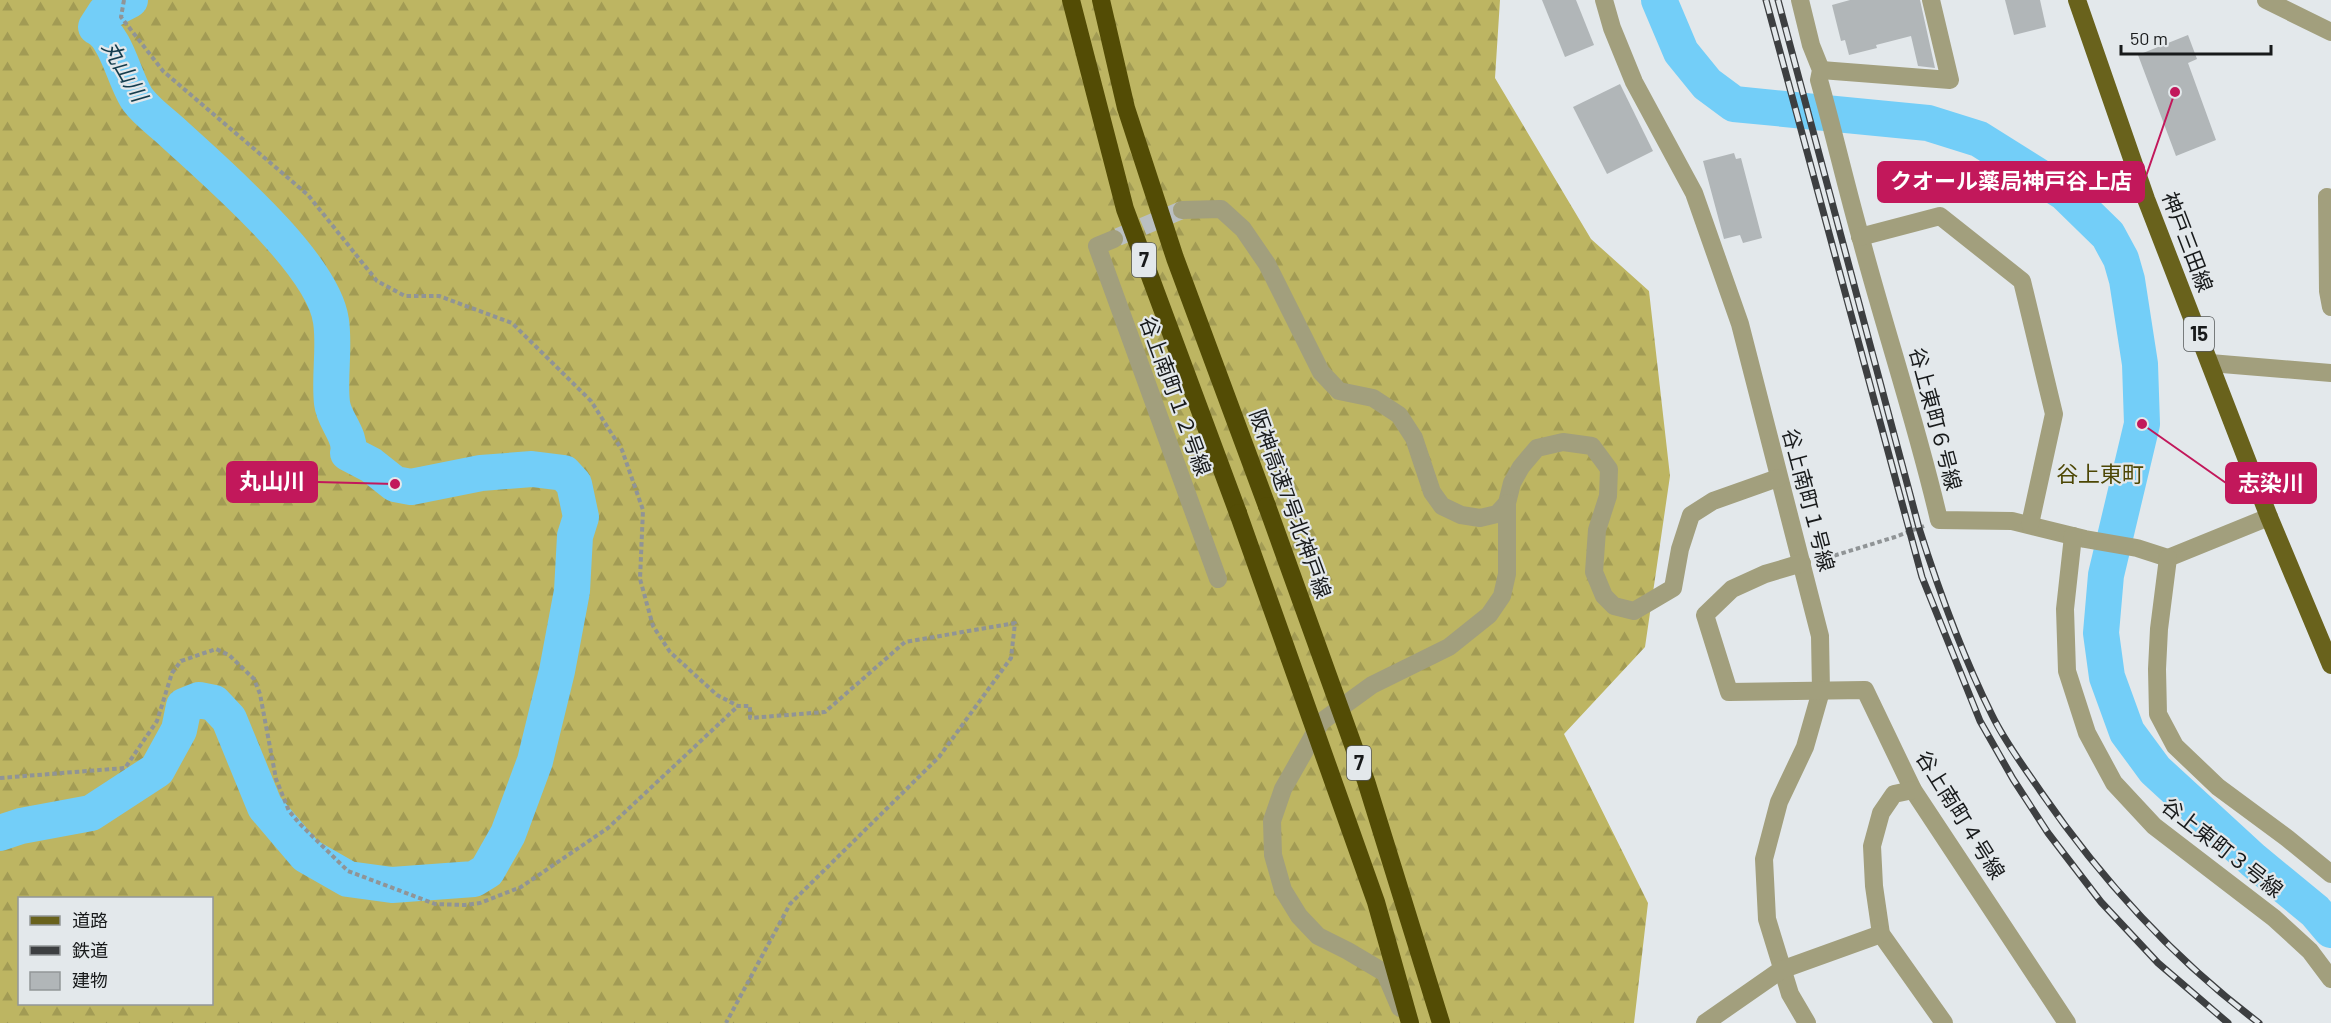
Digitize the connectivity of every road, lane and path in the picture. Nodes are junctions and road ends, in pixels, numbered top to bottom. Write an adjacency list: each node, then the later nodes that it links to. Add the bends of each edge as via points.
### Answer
1 (124, 0): 29 (path, via 121,17 164,71 308,195 377,280 405,296 439,296 512,323 591,401 622,450 644,510 640,579 653,626 670,652 717,695)
2 (1071, 0): 37 (highway, 7, bridge, via 1125,209 1376,902)
3 (1101, 0): 38 (highway, 阪神高速7号北神戸線 / 7, bridge, via 1126,108 1175,258 1366,781)
4 (1604, 0): 18 (street, 谷上南町１号線, via 1634,82 1694,193 1740,324)
5 (1800, 0): 10 (street, 谷上東町６号線)
6 (1931, 0): 10 (street, via 1950,80)
7 (2077, 0): 16 (main road, 神戸三田線 / 15, via 2146,199)
8 (2266, 0): 9 (street)
9 (2331, 32)
10 (1821, 70): 13 (street, 谷上東町６号線, via 1819,80)
11 (2331, 198): 15 (street, via 2327,198)
12 (1182, 210): 19 (street, via 1221,209 1244,229 1267,264 1321,372 1339,391 1373,398 1399,415 1414,438 1432,492 1442,506 1480,518 1497,514)
13 (1860, 237): 21 (street, 谷上東町６号線); 22 (street, via 1940,216 2022,281 2054,414)
14 (1114, 239): 26 (street, 谷上南町１２号線, via 1097,246)
15 (2331, 307)
16 (2210, 363): 17 (street); 20 (main road, 神戸三田線 / 15)
17 (2331, 374)
18 (1778, 478): 19 (street, via 1713,501 1691,515 1673,588 1634,611 1614,606 1604,596 1594,572 1597,530 1608,496 1609,469 1592,446 1563,442 1537,448 1512,483); 25 (street, 谷上南町１号線)
19 (1507, 503): 37 (street, via 1507,574 1502,596 1489,615 1449,647 1372,685 1321,722 1283,789 1272,822 1273,855 1283,890 1299,916 1318,936 1384,973)
20 (2269, 517): 24 (street); 27 (main road, 神戸三田線 / 15)
21 (1939, 520): 22 (street, 谷上東町６号線); 25 (path)
22 (2030, 524): 23 (street, 谷上東町６号線)
23 (2079, 537): 24 (street, 谷上東町６号線); 35 (street, 谷上東町３号線, via 2065,609 2067,671 2087,734 2114,783 2154,826 2274,918 2310,951)
24 (2168, 558): 32 (street, via 2159,630 2158,714 2175,746 2218,787)
25 (1810, 561): 28 (street, 谷上南町１号線, via 1820,636); 28 (street, 谷上南町４号線, via 1732,589 1705,615 1729,692)
26 (1218, 579)
27 (2331, 665)
28 (1821, 691): 31 (street, 谷上南町４号線, via 1865,690); 34 (street, 谷上南町１号線, via 1805,747 1779,802 1764,859 1767,919)
29 (738, 706): 30 (path, via 608,828 521,887 465,905 435,904 348,871 299,823 276,779 254,679 229,655 216,649 181,661 172,673 157,721 125,768); 36 (path, via 750,706 750,718 825,712 905,642 1014,623 1011,658 939,758 790,904)
30 (0, 778)
31 (1913, 790): 33 (street, via 1894,794 1881,813 1872,846); 42 (street, 谷上南町４号線)
32 (2331, 873)
33 (1881, 934): 34 (street); 41 (street)
34 (1781, 970): 39 (street); 40 (street, 谷上南町１号線)
35 (2331, 979)
36 (726, 1023)
37 (1408, 1023)
38 (1441, 1023)
39 (1705, 1023)
40 (1807, 1023)
41 (1944, 1023)
42 (2067, 1023)

